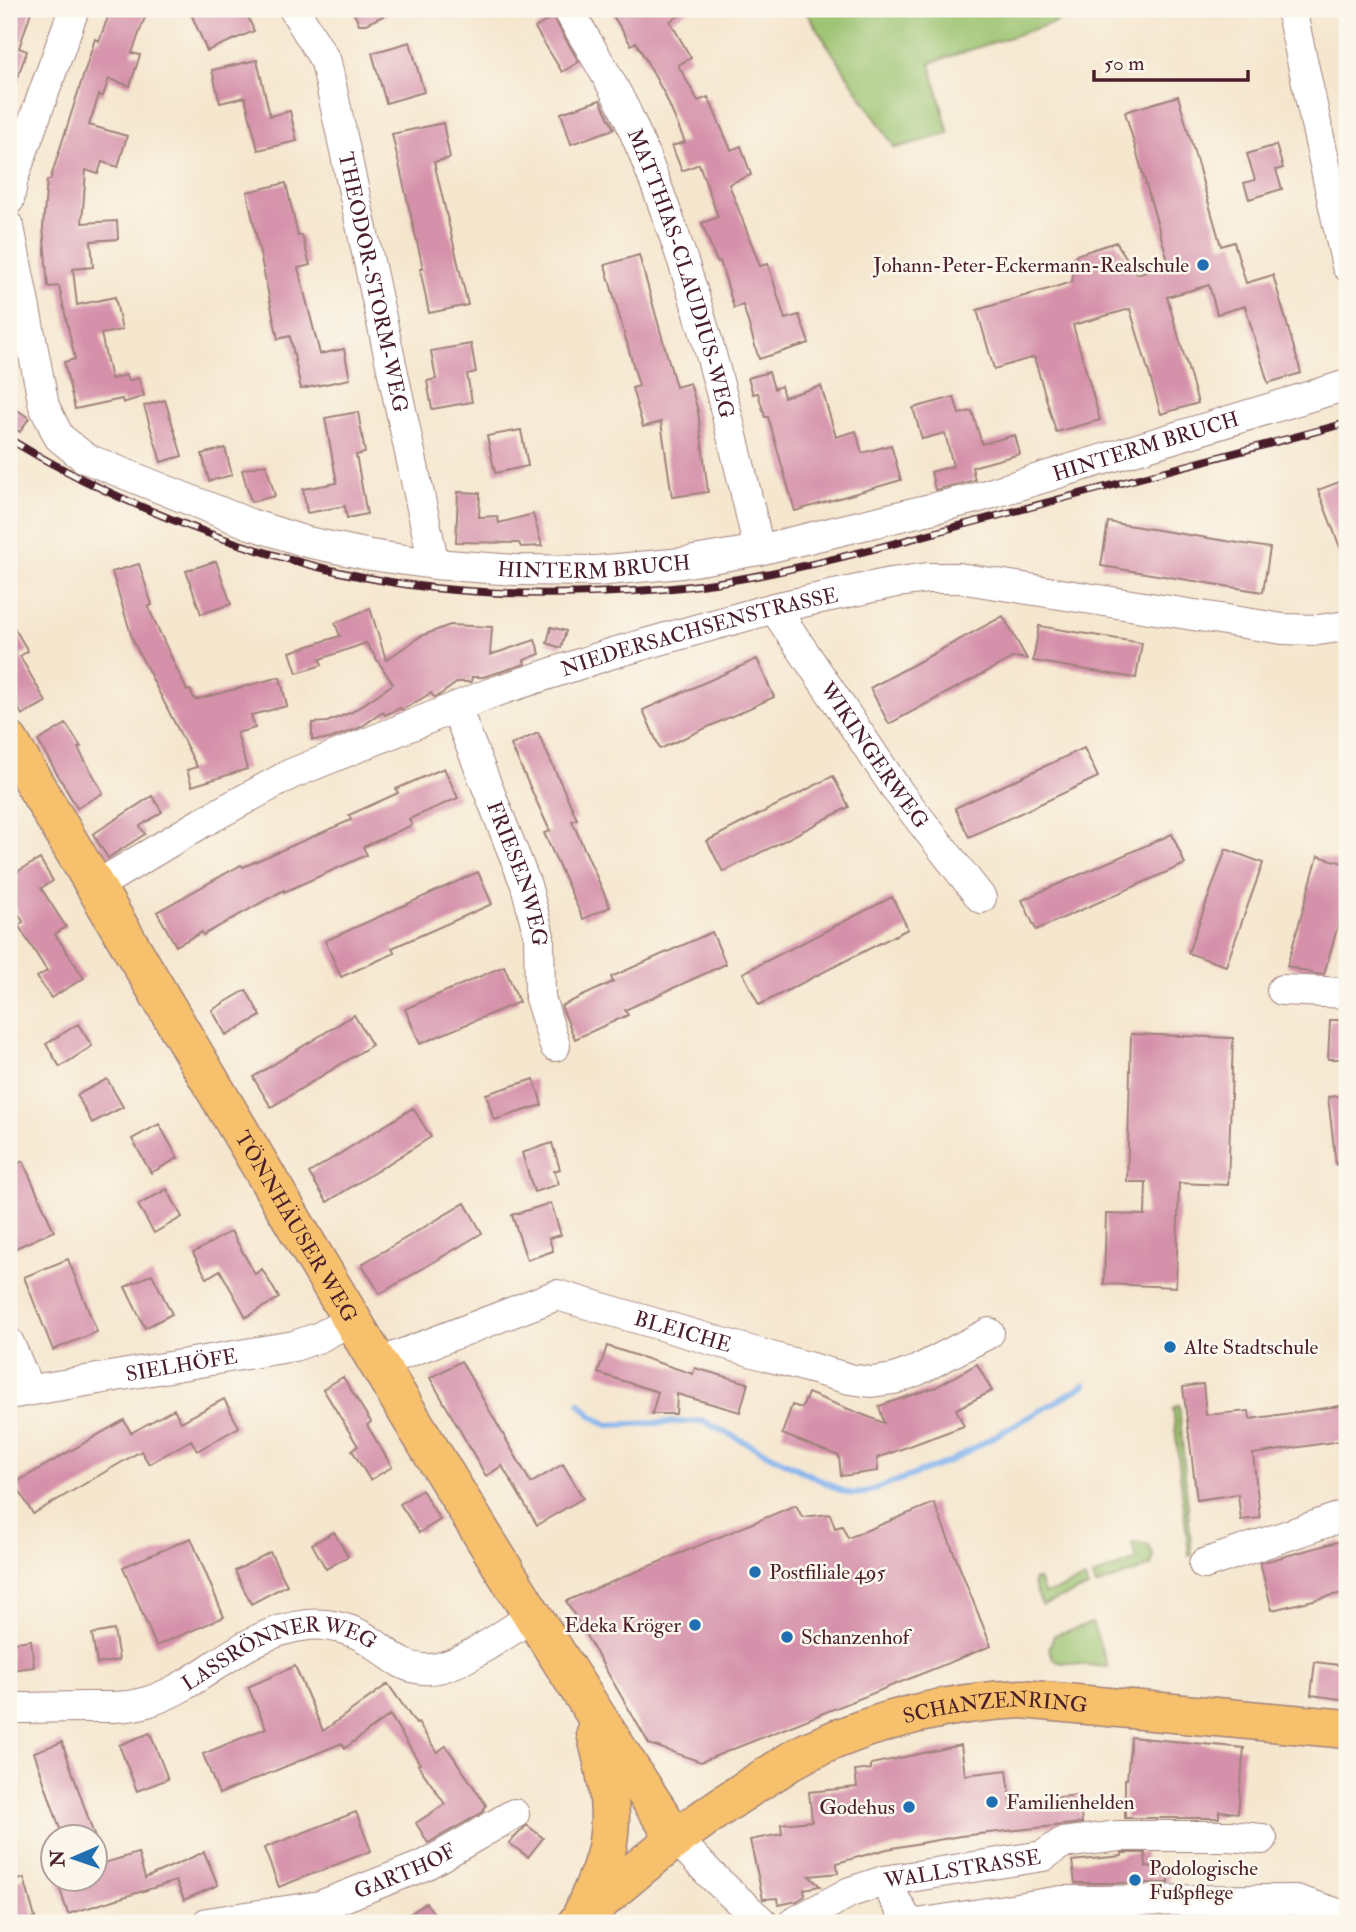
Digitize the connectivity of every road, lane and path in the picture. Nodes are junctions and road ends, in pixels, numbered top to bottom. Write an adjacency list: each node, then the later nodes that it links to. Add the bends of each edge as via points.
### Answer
1 (74, 9): 5 (street)
2 (294, 9): 11 (street, THEODOR-STORM-WEG, via 326,62)
3 (568, 9): 10 (street, MATTHIAS-CLAUDIUS-WEG, via 629,119 662,204 721,389)
4 (1291, 9): 6 (street)
5 (9, 200)
6 (1343, 226): 8 (street)
7 (9, 228): 11 (street, HINTERM BRUCH, via 44,406 59,437 85,458 307,542)
8 (1347, 266)
9 (1347, 386): 10 (street, HINTERM BRUCH, via 976,498)
10 (759, 550): 11 (street, HINTERM BRUCH, via 596,571)
11 (434, 564)
12 (774, 608): 13 (street, NIEDERSACHSENSTRASSE, via 891,583 959,578 1283,629); 14 (street, NIEDERSACHSENSTRASSE, via 613,653); 17 (street, WIKINGERWEG, via 899,793)
13 (1347, 626)
14 (456, 708): 16 (street, NIEDERSACHSENSTRASSE, via 291,774); 20 (street, FRIESENWEG, via 526,886 539,936 540,998)
15 (9, 741): 16 (main road, TÖNNHÄUSER WEG)
16 (96, 886): 21 (main road, TÖNNHÄUSER WEG)
17 (981, 898)
18 (1282, 990): 19 (street)
19 (1347, 993)
20 (555, 1046)
21 (351, 1320): 24 (main road, TÖNNHÄUSER WEG); 25 (street, SIELHÖFE, via 294,1346)
22 (989, 1333): 24 (street, BLEICHE, via 916,1371 871,1382 557,1296)
23 (9, 1343): 25 (street)
24 (377, 1364): 28 (main road, TÖNNHÄUSER WEG)
25 (19, 1392)
26 (1347, 1515): 27 (street)
27 (1204, 1564)
28 (533, 1616): 29 (street, LASSRÖNNER WEG, via 455,1663 429,1669 404,1665 366,1638 341,1628 311,1624 278,1629 252,1641 146,1702); 30 (main road, TÖNNHÄUSER WEG)
29 (9, 1708)
30 (590, 1708): 33 (main road, TÖNNHÄUSER WEG); 38 (main road, TÖNNHÄUSER WEG, via 606,1771 608,1841)
31 (1347, 1729): 33 (main road, SCHANZENRING, via 1022,1699 939,1707 900,1716 809,1751)
32 (514, 1814): 39 (street, GARTHOF, via 425,1865 320,1906)
33 (676, 1838): 38 (main road, SCHANZENRING); 40 (street)
34 (1262, 1839): 35 (street, WALLSTRASSE, via 1119,1836 1062,1843 1043,1856)
35 (884, 1881): 41 (street, WALLSTRASSE, via 850,1892); 42 (street, via 907,1920)
36 (1296, 1911): 37 (street); 43 (street, via 1061,1900)
37 (1347, 1917)
38 (578, 1922)
39 (207, 1923)
40 (763, 1923)
41 (793, 1923)
42 (915, 1923)
43 (924, 1923)

